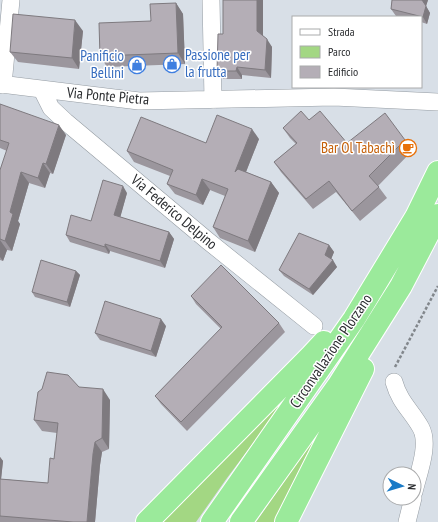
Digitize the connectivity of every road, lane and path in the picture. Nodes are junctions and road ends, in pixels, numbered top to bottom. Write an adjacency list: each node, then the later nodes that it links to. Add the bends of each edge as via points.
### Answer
1 (11, 0): 3 (street, Via Ponte Pietra)
2 (211, 0): 5 (street)
3 (2, 85): 4 (street, Via Ponte Pietra)
4 (42, 90): 5 (street, Via Ponte Pietra, via 139,101); 12 (street, Via Federico Delpino, via 51,108 61,118)
5 (213, 100): 6 (street, Via Ponte Pietra, via 334,97)
6 (438, 102)
7 (438, 172): 9 (highway, Circonvallazione Plorzano, via 416,217)
8 (438, 216): 10 (highway, Circonvallazione Plorzano)
9 (381, 276): 16 (highway, via 311,356); 17 (highway, Circonvallazione Plorzano, via 354,319)
10 (402, 286): 18 (highway, Circonvallazione Plorzano, via 338,386); 19 (highway)
11 (438, 286): 13 (path, via 395,366)
12 (314, 326)
13 (394, 382): 14 (street, via 397,394 421,428 425,442)
14 (420, 466)
15 (411, 506): 20 (street)
16 (147, 522)
17 (212, 522)
18 (241, 522)
19 (286, 522)
20 (407, 522)

